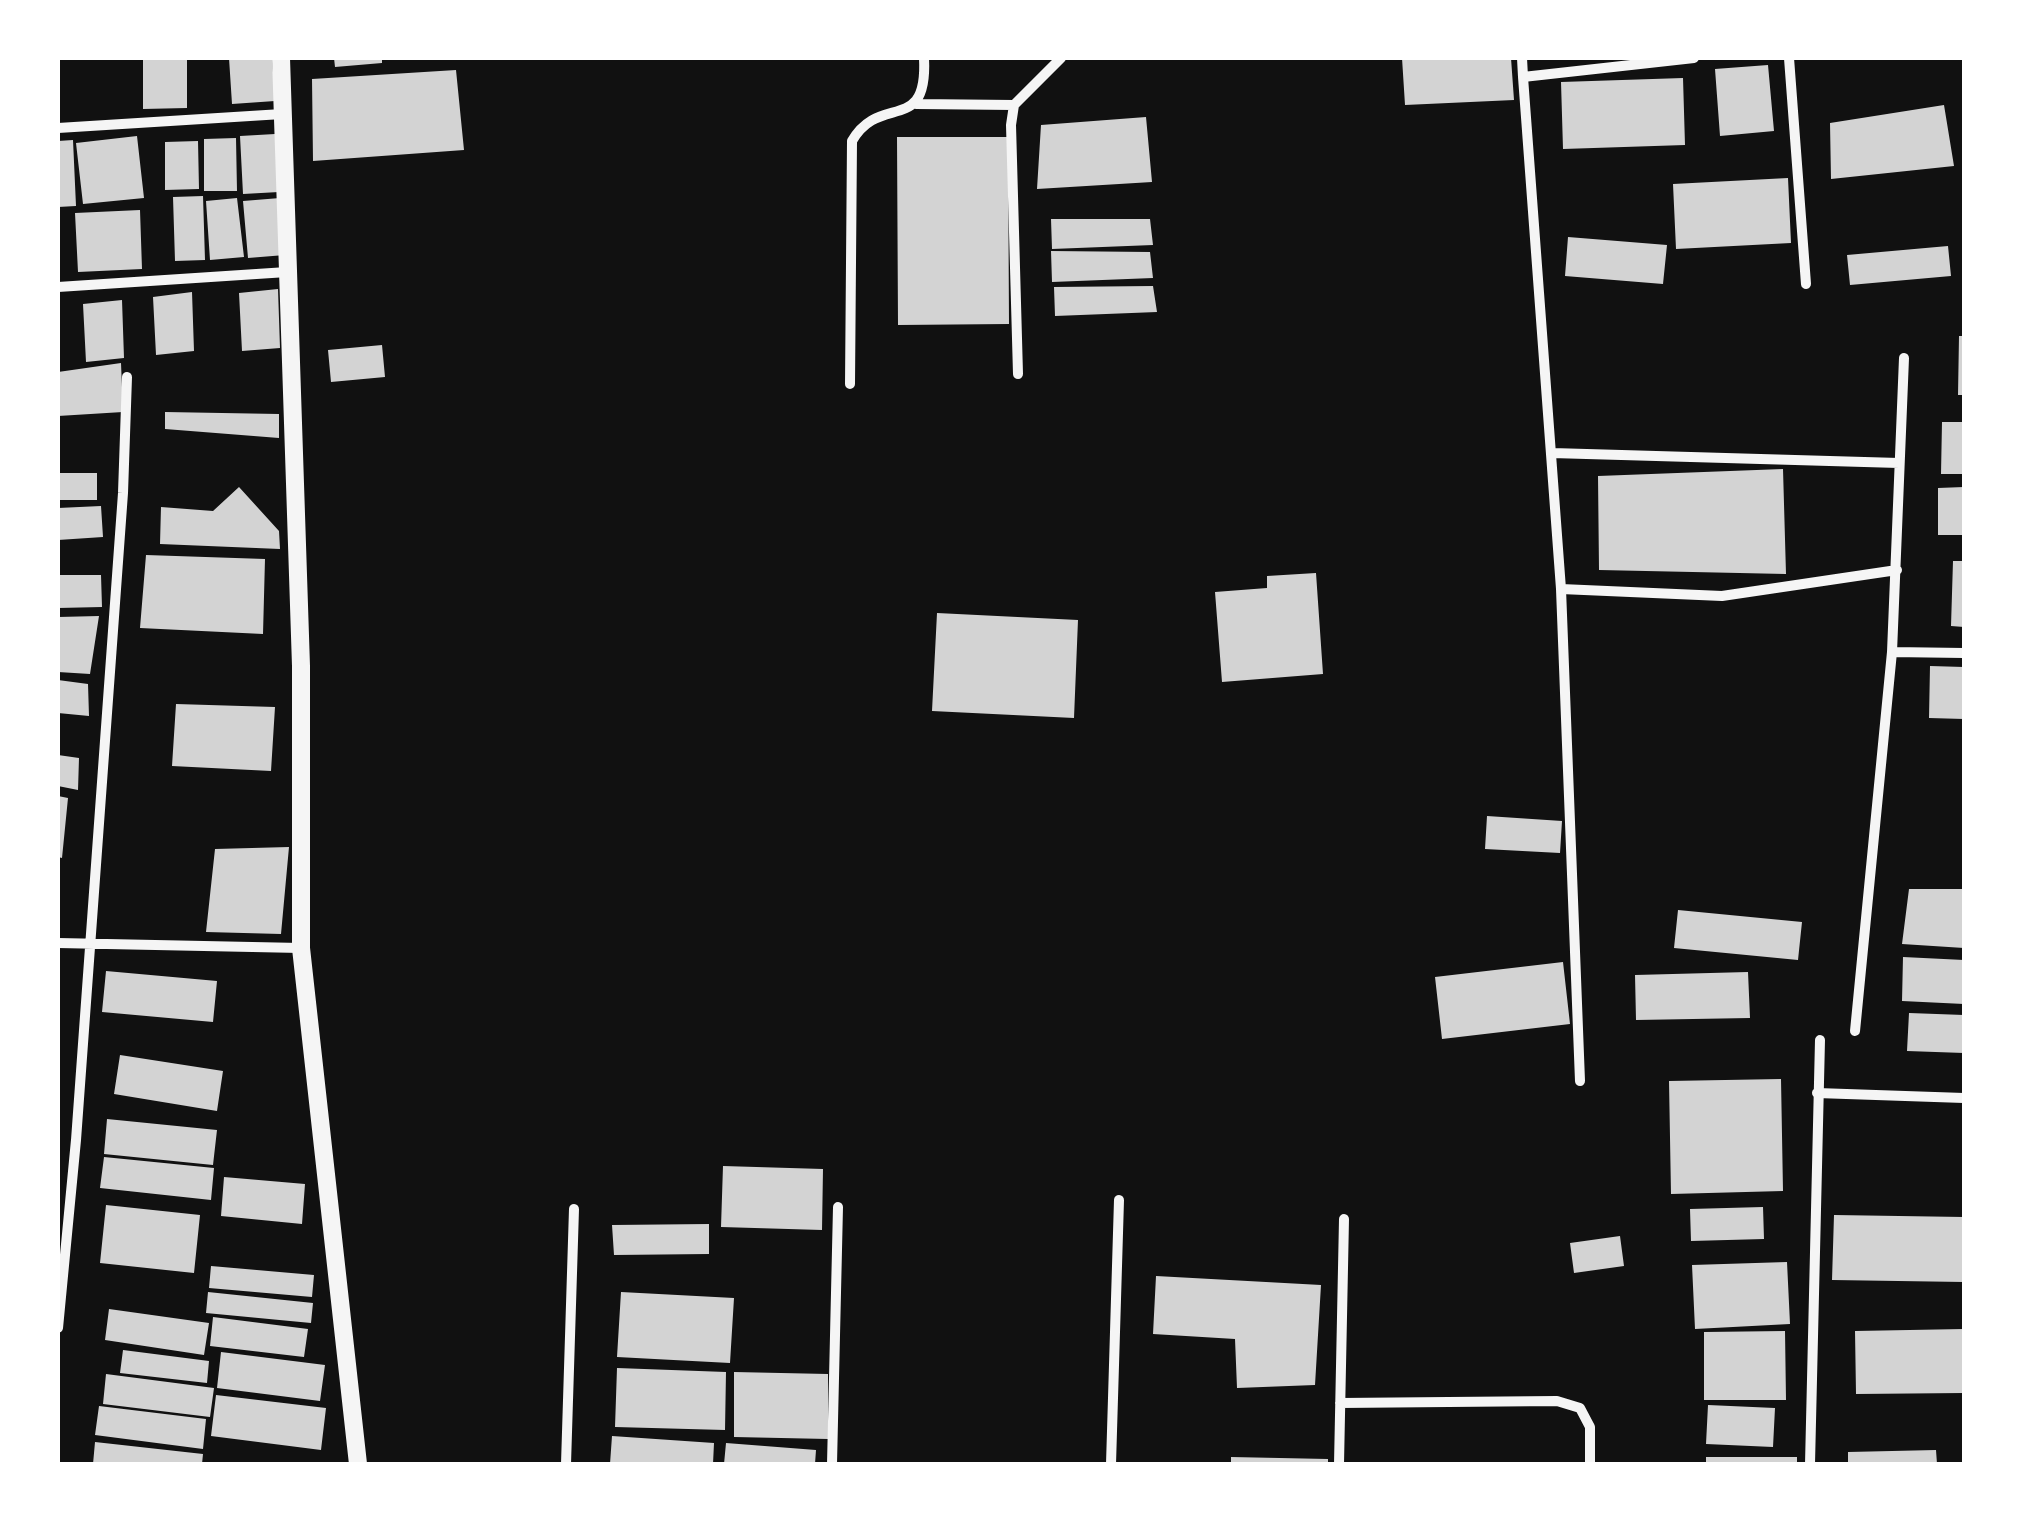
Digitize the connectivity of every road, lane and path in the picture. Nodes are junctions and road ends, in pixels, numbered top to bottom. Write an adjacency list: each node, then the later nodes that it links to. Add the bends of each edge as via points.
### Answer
1 (281, 58): 10 (street)
2 (924, 58): 8 (street, via 925,88)
3 (1061, 58): 9 (street)
4 (1522, 58): 7 (street)
5 (1694, 58): 7 (street)
6 (1789, 58): 13 (street)
7 (1523, 76): 19 (street)
8 (916, 104): 9 (street); 18 (street, via 860,126 852,141)
9 (1014, 105): 16 (street)
10 (282, 114): 11 (street); 12 (street)
11 (58, 128)
12 (287, 272): 14 (street); 27 (street, via 301,666)
13 (1806, 284)
14 (58, 286)
15 (1904, 358): 20 (street)
16 (1018, 374)
17 (127, 376): 26 (street)
18 (850, 384)
19 (1552, 453): 20 (street); 22 (street)
20 (1899, 463): 21 (street)
21 (1897, 570): 22 (street, via 1722,596); 23 (street)
22 (1562, 589): 30 (street)
23 (1892, 652): 24 (street); 28 (street)
24 (1964, 653)
25 (58, 943): 26 (street)
26 (89, 943): 27 (street); 37 (street)
27 (301, 948): 39 (street)
28 (1855, 1031)
29 (1820, 1040): 31 (street)
30 (1580, 1080)
31 (1817, 1092): 32 (street); 45 (street)
32 (1964, 1098)
33 (1119, 1200): 42 (street)
34 (838, 1206): 41 (street)
35 (574, 1209): 40 (street)
36 (1344, 1219): 38 (street)
37 (58, 1328)
38 (1340, 1403): 43 (street); 44 (street, via 1556,1402 1580,1408 1590,1427)
39 (358, 1464)
40 (566, 1464)
41 (832, 1464)
42 (1111, 1464)
43 (1338, 1464)
44 (1590, 1464)
45 (1810, 1464)

